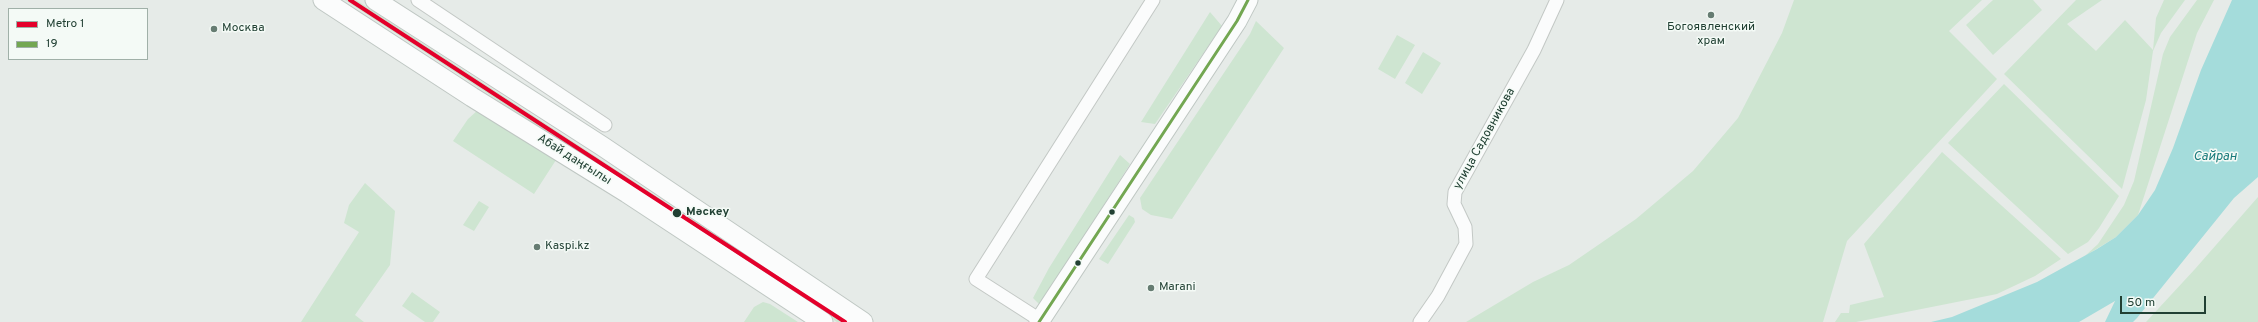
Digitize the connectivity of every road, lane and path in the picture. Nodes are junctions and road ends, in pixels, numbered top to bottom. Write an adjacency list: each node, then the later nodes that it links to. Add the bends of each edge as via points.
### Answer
1 (323, 0): 9 (main road, Абай даңғылы, via 472,98 627,193)
2 (375, 0): 10 (main road, Абай даңғылы, via 602,146)
3 (418, 0): 7 (street)
4 (1153, 0): 8 (street, via 976,279)
5 (1248, 0): 8 (main road, via 1237,21)
6 (1557, 0): 11 (street, улица Садовникова, via 1534,50 1455,192 1454,204 1465,227 1466,244 1438,296)
7 (604, 125)
8 (1039, 321)
9 (823, 322)
10 (863, 322)
11 (1420, 322)

